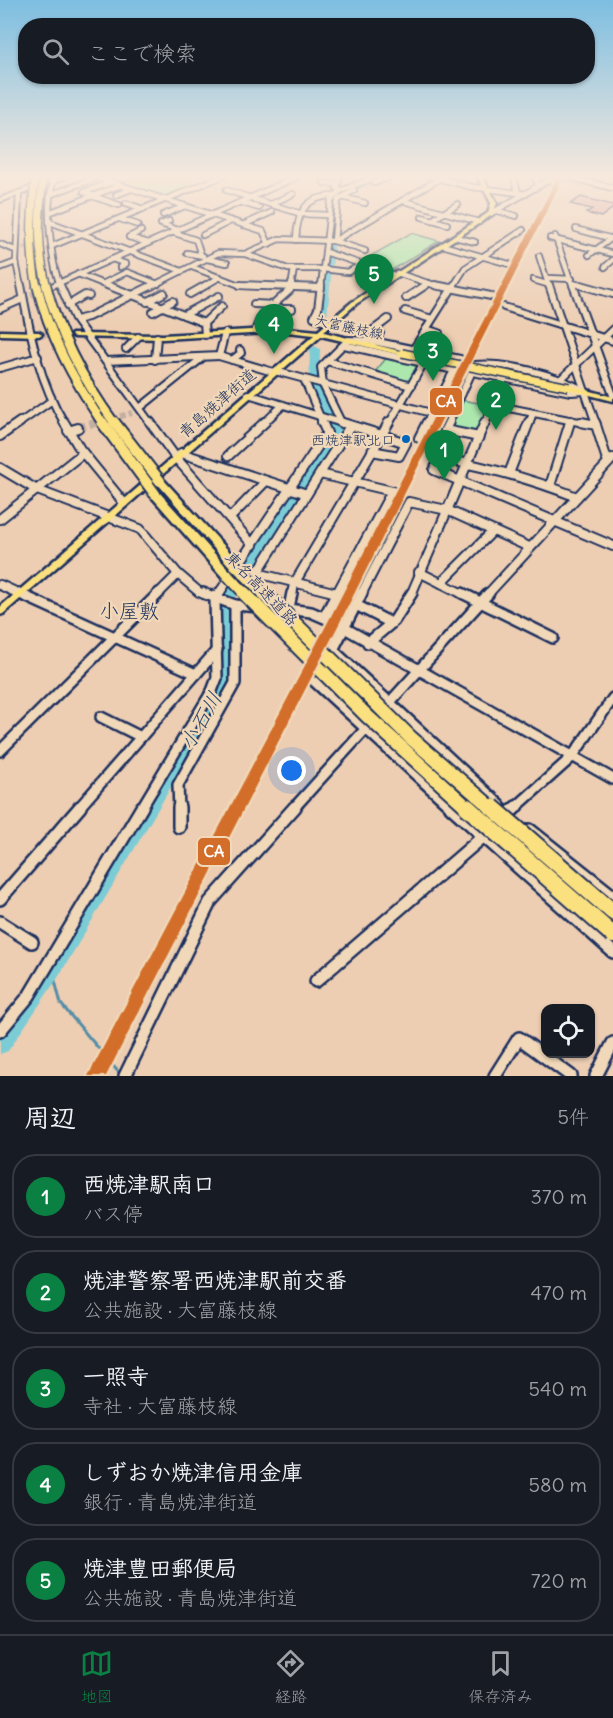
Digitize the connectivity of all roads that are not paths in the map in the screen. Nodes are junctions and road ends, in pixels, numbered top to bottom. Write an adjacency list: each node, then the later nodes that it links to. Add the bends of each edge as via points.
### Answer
1 (17, 226): 38 (street)
2 (29, 226): 214 (highway, 東名高速道路, bridge, via 37,290 46,322 89,403 155,494)
3 (36, 226): 214 (highway, 東名高速道路, bridge, via 50,301 90,385 124,436)
4 (50, 226): 33 (street)
5 (62, 226): 22 (street)
6 (102, 226): 22 (street)
7 (165, 226): 20 (street)
8 (186, 226): 20 (street)
9 (220, 226): 23 (street)
10 (235, 226): 21 (street)
11 (248, 226): 32 (street, via 262,231)
12 (297, 226): 26 (street)
13 (327, 226): 27 (street)
14 (336, 226): 28 (street)
15 (360, 226): 28 (street)
16 (472, 226): 24 (main road, 青島焼津街道)
17 (523, 230): 49 (street)
18 (576, 230): 25 (street)
19 (141, 231): 30 (street, via 129,237)
20 (175, 231): 30 (street); 47 (street, via 196,240)
21 (223, 231)
22 (83, 234): 33 (street); 40 (street)
23 (202, 235)
24 (455, 237): 29 (street); 34 (main road, 青島焼津街道)
25 (612, 238): 39 (street)
26 (296, 240): 27 (street); 32 (street, via 279,239)
27 (326, 241): 28 (street); 42 (street)
28 (334, 241): 41 (street)
29 (475, 242)
30 (148, 243): 40 (street)
31 (0, 244): 38 (street)
32 (269, 244): 45 (street)
33 (52, 245): 35 (street); 78 (street)
34 (442, 245): 49 (street); 72 (main road, 青島焼津街道)
35 (44, 246)
36 (237, 246): 44 (street)
37 (22, 248): 38 (street)
38 (15, 250): 56 (street)
39 (598, 250): 46 (street); 48 (street); 57 (street); 77 (street, via 554,238)
40 (130, 251): 53 (street); 70 (street)
41 (365, 251)
42 (325, 252): 52 (street); 69 (street)
43 (187, 253): 47 (street)
44 (237, 254): 45 (street); 51 (street, via 218,253)
45 (245, 254): 68 (street)
46 (613, 254)
47 (201, 255): 51 (street)
48 (589, 255)
49 (483, 256): 54 (street); 67 (street)
50 (539, 256): 79 (street)
51 (208, 258): 58 (street); 63 (street)
52 (342, 258): 64 (street, via 345,264); 72 (street)
53 (112, 259): 62 (street, via 126,264); 71 (street)
54 (493, 259): 59 (street); 60 (street)
55 (613, 260): 65 (street)
56 (16, 262): 66 (street); 99 (street)
57 (586, 262)
58 (227, 263)
59 (486, 263)
60 (509, 264)
61 (456, 265): 67 (street)
62 (120, 267)
63 (192, 267): 70 (street); 74 (street)
64 (357, 267): 69 (street, via 348,272); 72 (street)
65 (605, 267)
66 (0, 268)
67 (465, 268): 73 (street)
68 (294, 269): 69 (street); 87 (street)
69 (323, 269): 88 (street)
70 (182, 271): 83 (street)
71 (78, 274): 78 (street); 82 (street)
72 (394, 275): 81 (street); 122 (main road, 青島焼津街道)
73 (460, 276): 75 (street); 90 (street)
74 (220, 277): 87 (street, via 242,286); 89 (street)
75 (469, 278)
76 (532, 280): 79 (street)
77 (573, 281): 79 (street); 86 (street); 134 (street)
78 (59, 282): 84 (street); 103 (street)
79 (549, 282): 124 (street)
80 (596, 282): 86 (street)
81 (429, 283): 90 (street); 98 (street)
82 (102, 284): 83 (street, via 127,272); 95 (street)
83 (158, 284): 95 (street)
84 (52, 286)
85 (185, 286): 89 (street)
86 (589, 287): 93 (street)
87 (291, 288): 88 (street); 108 (street)
88 (321, 288): 122 (street, via 314,317)
89 (196, 290): 92 (street)
90 (450, 290): 97 (street); 119 (street)
91 (164, 293): 101 (street)
92 (190, 294)
93 (613, 294)
94 (89, 296): 103 (street)
95 (132, 296): 101 (street); 106 (street)
96 (219, 296): 115 (street)
97 (491, 296)
98 (406, 298)
99 (23, 299): 105 (street); 129 (street)
100 (173, 301): 107 (street)
101 (147, 302): 107 (street)
102 (254, 304): 108 (street)
103 (68, 305): 120 (street)
104 (222, 306): 121 (street)
105 (2, 307)
106 (107, 307): 114 (street); 120 (street)
107 (161, 307): 113 (street); 115 (street)
108 (273, 307): 110 (street); 127 (street, via 262,315)
109 (504, 307): 112 (street)
110 (292, 309)
111 (405, 311): 119 (street)
112 (516, 311): 116 (street); 117 (street)
113 (153, 312)
114 (115, 313)
115 (184, 315): 121 (street)
116 (508, 316)
117 (537, 318): 123 (street); 124 (street)
118 (388, 319): 143 (street, via 372,331 381,333)
119 (432, 319): 125 (street)
120 (76, 320): 137 (street)
121 (204, 323): 136 (street)
122 (330, 323): 131 (main road, 青島焼津街道)
123 (530, 324)
124 (564, 326): 134 (street); 155 (street)
125 (426, 329): 132 (street); 147 (street)
126 (613, 329): 140 (street)
127 (255, 331): 130 (main road, 大富藤枝線); 131 (main road, 大富藤枝線)
128 (0, 333): 129 (main road)
129 (30, 333): 133 (main road); 149 (street)
130 (225, 333): 136 (main road, 大富藤枝線); 148 (street)
131 (318, 333): 142 (main road, 大富藤枝線); 159 (main road, 青島焼津街道)
132 (439, 333)
133 (39, 334)
134 (591, 334): 140 (street); 144 (street)
135 (74, 335): 137 (main road, 大富藤枝線)
136 (205, 335): 139 (main road, 大富藤枝線)
137 (86, 336): 138 (main road, 大富藤枝線); 153 (street)
138 (138, 337): 139 (main road, 大富藤枝線); 145 (street)
139 (157, 337): 151 (street)
140 (603, 338): 141 (street); 144 (street)
141 (613, 341)
142 (346, 342): 143 (street); 154 (street); 156 (street); 166 (main road, 大富藤枝線, bridge)
143 (374, 342): 147 (street)
144 (596, 345): 155 (street); 168 (street)
145 (126, 349)
146 (240, 350): 152 (street)
147 (412, 350): 158 (street, via 460,359)
148 (219, 356): 150 (street); 152 (street)
149 (38, 357): 157 (street); 169 (street)
150 (202, 358): 151 (street); 173 (street)
151 (155, 360): 153 (street)
152 (232, 360): 159 (street)
153 (106, 361): 173 (street)
154 (327, 361): 164 (street, via 321,367); 165 (street)
155 (576, 363): 163 (street); 166 (street)
156 (423, 364): 158 (street); 165 (street)
157 (0, 368)
158 (454, 370): 175 (street)
159 (274, 371): 161 (street); 167 (main road, 青島焼津街道)
160 (473, 372): 162 (street); 163 (street, via 475,365 484,363); 185 (street, via 444,430)
161 (305, 379): 164 (street); 177 (street)
162 (504, 380): 166 (street); 171 (street)
163 (560, 380): 166 (street)
164 (322, 384): 172 (street); 179 (street)
165 (411, 386): 172 (street)
166 (585, 391): 168 (main road, 大富藤枝線); 180 (street)
167 (248, 394): 170 (street); 189 (main road, 青島焼津街道)
168 (613, 397)
169 (51, 401): 182 (street); 184 (street)
170 (283, 405): 177 (street); 190 (street)
171 (494, 405): 176 (street); 185 (street)
172 (398, 406): 175 (street); 183 (street)
173 (142, 409): 174 (street); 189 (street)
174 (132, 413)
175 (431, 413): 186 (street)
176 (533, 413): 178 (street); 194 (street)
177 (321, 417): 179 (street); 200 (street, via 327,433)
178 (571, 420): 180 (street); 199 (street)
179 (346, 425): 183 (street); 195 (street)
180 (596, 425): 191 (street)
181 (78, 428): 182 (street)
182 (68, 431): 188 (street)
183 (382, 435): 187 (street); 187 (street, via 406,443 399,456)
184 (0, 436)
185 (479, 437): 192 (street)
186 (419, 438)
187 (372, 451): 197 (street)
188 (83, 453): 201 (street); 204 (street)
189 (178, 455): 196 (street); 204 (main road, 青島焼津街道); 207 (street)
190 (228, 456)
191 (610, 460): 203 (street)
192 (468, 463): 194 (street); 198 (street); 198 (street, via 440,458 434,470)
193 (0, 468): 201 (street)
194 (510, 471): 199 (street)
195 (320, 474): 197 (street); 202 (street)
196 (266, 481): 200 (street); 207 (street)
197 (354, 482): 218 (street); 221 (street, via 392,490)
198 (459, 482): 205 (street); 209 (street)
199 (550, 486): 203 (street)
200 (291, 489): 202 (street); 211 (street)
201 (37, 490): 206 (street); 208 (street)
202 (307, 494): 218 (street, via 257,573)
203 (577, 496): 209 (street)
204 (124, 503): 206 (main road, 青島焼津街道)
205 (447, 510): 210 (street); 215 (street); 225 (street, via 409,502)
206 (108, 517): 216 (street, via 144,532); 220 (main road, 青島焼津街道)
207 (230, 518): 211 (street)
208 (0, 519)
209 (554, 521): 212 (street); 213 (street)
210 (493, 531): 213 (street); 217 (street)
211 (253, 545): 222 (street)
212 (613, 546)
213 (529, 547): 223 (street)
214 (231, 571): 251 (highway, 東名高速道路, bridge, via 411,738); 253 (highway, 東名高速道路, bridge, via 284,635 396,742)
215 (419, 572): 217 (street); 229 (street, via 406,604)
216 (178, 574): 222 (street, via 198,592); 231 (street)
217 (441, 583): 223 (street)
218 (294, 584): 221 (street); 226 (street)
219 (0, 585): 220 (street)
220 (21, 594): 227 (main road, 青島焼津街道); 231 (street)
221 (337, 594): 228 (street)
222 (217, 601): 224 (street); 234 (street)
223 (481, 603): 232 (street); 235 (street)
224 (235, 605): 226 (street); 247 (street, via 235,683 178,785)
225 (356, 605): 229 (street); 230 (street)
226 (289, 608): 228 (street)
227 (0, 612)
228 (324, 617): 230 (street)
229 (391, 624): 233 (street)
230 (344, 628): 233 (street); 239 (street, via 333,650)
231 (113, 637): 236 (street); 243 (street)
232 (553, 638)
233 (368, 643): 235 (street)
234 (216, 650): 236 (street); 257 (street, via 217,678 212,691 29,996)
235 (420, 672): 239 (street); 244 (street)
236 (196, 674): 242 (street)
237 (315, 682): 241 (street)
238 (613, 698): 244 (street)
239 (389, 703): 241 (street); 246 (street)
240 (101, 717): 242 (street)
241 (364, 730): 248 (street); 259 (street, via 210,902)
242 (141, 737): 250 (street)
243 (0, 751)
244 (572, 757): 245 (street); 246 (street)
245 (613, 779)
246 (509, 813): 248 (street); 249 (street)
247 (179, 827)
248 (482, 837): 255 (street); 256 (street)
249 (613, 896)
250 (0, 899)
251 (613, 912)
252 (0, 922): 254 (street)
253 (613, 935)
254 (32, 942)
255 (613, 952)
256 (316, 981)
257 (0, 1031)
258 (613, 1043): 262 (street)
259 (125, 1076)
260 (495, 1076): 261 (street, via 519,1038)
261 (571, 1076)
262 (596, 1076)

